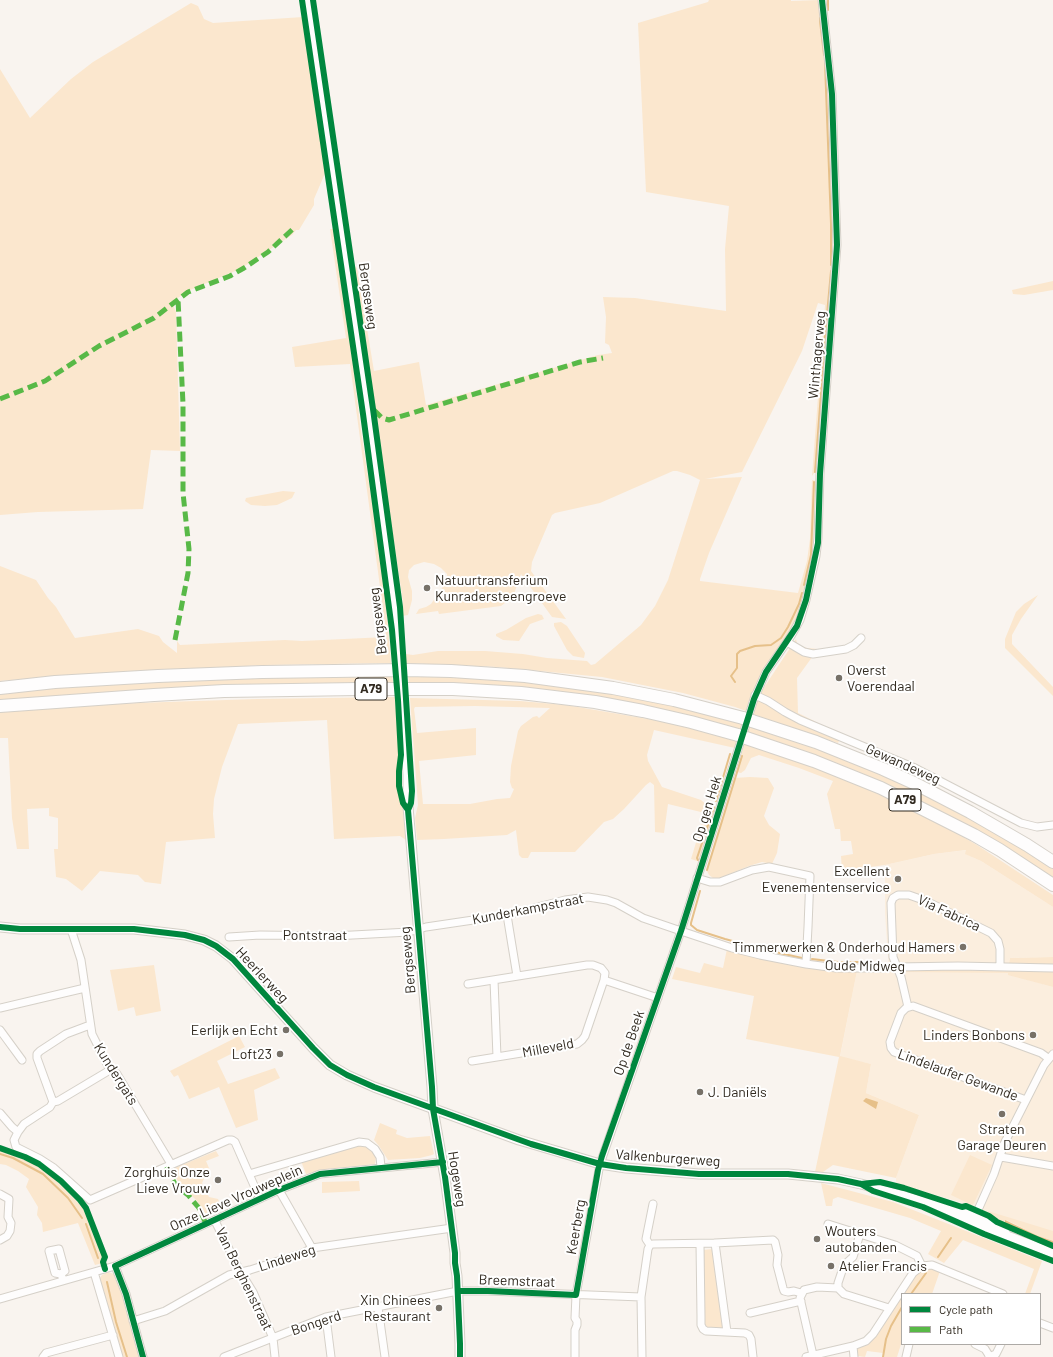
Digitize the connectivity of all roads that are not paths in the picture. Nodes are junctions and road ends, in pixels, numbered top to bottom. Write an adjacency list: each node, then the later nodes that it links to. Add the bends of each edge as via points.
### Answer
1 (308, 0): 15 (street, Bergseweg, bridge, via 394,600)
2 (822, 2): 4 (street, Winthagerweg, via 832,94 837,257 820,474 817,550 804,608)
3 (861, 638): 4 (street, via 846,649 813,654)
4 (787, 642): 6 (street, Winthagerweg, via 766,672)
5 (0, 688): 9 (highway, A79, via 55,682 262,672 406,670 473,672 555,679 613,688 674,700 747,719 816,742 914,783 977,816)
6 (755, 695): 8 (street, Gewandeweg, via 800,720 915,768 1021,823 1037,827); 10 (street, Op gen Hek)
7 (0, 706): 11 (highway, A79, via 224,691 358,689 521,693 602,703 691,722 742,736 814,761 880,788 974,835)
8 (1053, 825)
9 (1053, 862)
10 (697, 878): 16 (street, Op gen Hek); 18 (street, via 720,882 752,870 769,867 810,876)
11 (1053, 885)
12 (507, 915): 15 (street, Kunderkampstraat); 16 (street, Kunderkampstraat, via 573,898 588,897 616,903 643,918); 22 (street)
13 (0, 927): 14 (street, Heerlerweg)
14 (71, 929): 26 (street, Kundergats, via 81,960); 39 (street, Heerlerweg, via 123,929 167,933 195,937 211,943 237,963 296,1031 330,1064 347,1076)
15 (418, 929): 17 (street, Pontstraat, via 409,932 334,936); 39 (street, Bergseweg)
16 (681, 932): 18 (street, Oude Midweg, via 760,955); 27 (street, Op de Beek)
17 (229, 937)
18 (806, 964): 20 (street, Oude Midweg, via 836,968)
19 (1000, 966): 20 (street, Oude Midweg); 20 (street, Via Fabrica, via 999,944 991,933 926,901 901,894 891,903 893,957); 21 (street, Oude Midweg)
20 (897, 967): 28 (street)
21 (1053, 968)
22 (517, 976): 23 (street); 24 (street, via 593,965 605,973)
23 (494, 980): 25 (street); 33 (street)
24 (604, 980): 27 (street); 33 (street, Milleveld, via 584,1036 577,1044)
25 (468, 984)
26 (84, 988): 29 (street); 30 (street, Kundergats)
27 (658, 998): 45 (street, Op de Beek)
28 (908, 1007): 32 (street, Lindelaufer Gewande, via 916,1007); 37 (street, Lindelaufer Gewande, via 901,1013 890,1042 894,1052)
29 (0, 1008)
30 (90, 1025): 36 (street, Kundergats); 38 (street, via 66,1034 37,1054 36,1058)
31 (0, 1030): 34 (street)
32 (1051, 1056): 37 (street, Lindelaufer Gewande)
33 (498, 1057): 35 (street, Milleveld)
34 (22, 1060)
35 (472, 1061)
36 (110, 1070): 38 (street); 44 (street, Kundergats, via 117,1074)
37 (1026, 1100): 42 (street, Lindelaufer Gewande, via 1004,1144)
38 (53, 1102): 41 (street, via 50,1107 24,1124)
39 (432, 1108): 43 (street, Hogeweg); 45 (street, Valkenburgerweg, via 519,1140)
40 (0, 1113): 41 (street)
41 (18, 1132): 44 (street, Onze Lieve Vrouweplein, via 14,1142 16,1147 54,1168 90,1200)
42 (1001, 1156): 46 (street); 54 (street, Lindelaufer Gewande)
43 (443, 1162): 47 (street, Onze Lieve Vrouweplein); 56 (street, Hogeweg)
44 (171, 1164): 48 (street, Onze Lieve Vrouweplein, via 232,1140)
45 (600, 1164): 54 (street, Valkenburgerweg, via 678,1172 788,1174 838,1179 929,1203 942,1212); 72 (street, Keerberg)
46 (1053, 1166)
47 (381, 1168): 48 (street, Onze Lieve Vrouweplein, via 380,1157 375,1150 367,1143 359,1142); 49 (street, Onze Lieve Vrouweplein, via 320,1174)
48 (249, 1174): 51 (street, Onze Lieve Vrouweplein)
49 (279, 1190): 51 (street, Onze Lieve Vrouweplein); 62 (street)
50 (0, 1194): 58 (street, via 9,1199 8,1217 11,1223 7,1236)
51 (260, 1199): 53 (street, Onze Lieve Vrouweplein)
52 (653, 1204): 61 (street, via 646,1239)
53 (215, 1221): 64 (street, Onze Lieve Vrouweplein); 66 (street, Van Berghenstraat)
54 (973, 1221): 63 (street, Valkenburgerweg, via 1000,1236 1007,1236)
55 (828, 1224): 57 (street)
56 (452, 1228): 62 (street, Lindeweg); 69 (street, Hogeweg)
57 (860, 1234): 65 (street, via 912,1253 917,1256); 68 (street, via 853,1257 844,1265)
58 (0, 1240)
59 (715, 1243): 60 (street); 70 (street, via 773,1240 784,1291); 83 (street)
60 (700, 1244): 61 (street); 83 (street, via 701,1325 706,1331)
61 (650, 1245): 73 (street)
62 (312, 1248): 66 (street, Lindeweg, via 250,1270)
63 (1053, 1253)
64 (115, 1266): 67 (street, Onze Lieve Vrouweplein); 80 (street)
65 (922, 1266): 71 (street, via 932,1265); 77 (street, via 913,1273)
66 (240, 1271): 80 (street, Lindeweg, via 165,1311); 85 (street, Van Berghenstraat, via 253,1292)
67 (94, 1272): 74 (street, Onze Lieve Vrouweplein, via 62,1277); 84 (street)
68 (838, 1288): 70 (street, via 817,1287); 77 (street, via 844,1294)
69 (458, 1291): 72 (street, Breemstraat); 76 (street, Bongerd); 86 (street, Hogeweg)
70 (801, 1293): 75 (street)
71 (1001, 1293)
72 (576, 1295): 73 (street, Breemstraat); 102 (street, Keerberg)
73 (641, 1297): 103 (street)
74 (0, 1299)
75 (801, 1302): 78 (street); 92 (street)
76 (378, 1307): 79 (street, Bongerd); 99 (street)
77 (890, 1308): 90 (street, via 873,1334)
78 (750, 1313)
79 (326, 1318): 85 (street, Bongerd); 98 (street)
80 (133, 1321): 95 (street)
81 (1041, 1323): 82 (street)
82 (1053, 1328)
83 (727, 1332): 104 (street, via 749,1335)
84 (114, 1335): 91 (street); 94 (street)
85 (273, 1338): 96 (street, Bongerd); 97 (street, Van Berghenstraat)
86 (460, 1344): 100 (street, Hogeweg); 101 (street, Hogeweg)
87 (910, 1345): 106 (street)
88 (977, 1345): 107 (street, via 984,1348)
89 (1000, 1345): 107 (street, via 996,1354)
90 (853, 1346): 92 (street); 105 (street)
91 (56, 1354): 93 (street, via 46,1353)
92 (809, 1356)
93 (43, 1357)
94 (119, 1357)
95 (143, 1357)
96 (224, 1357)
97 (276, 1357)
98 (331, 1357)
99 (385, 1357)
100 (460, 1357)
101 (464, 1357)
102 (575, 1357)
103 (642, 1357)
104 (753, 1357)
105 (854, 1357)
106 (906, 1357)
107 (989, 1357)

